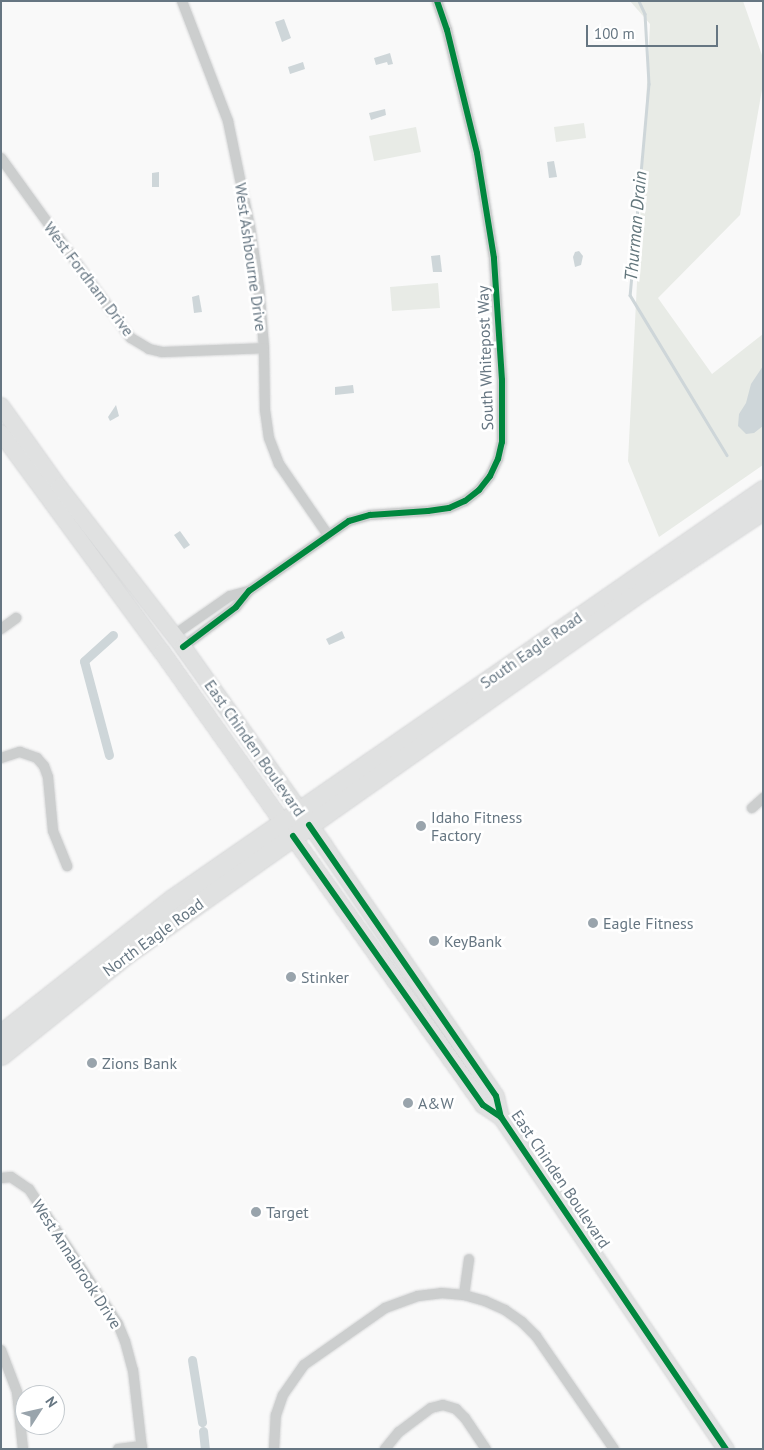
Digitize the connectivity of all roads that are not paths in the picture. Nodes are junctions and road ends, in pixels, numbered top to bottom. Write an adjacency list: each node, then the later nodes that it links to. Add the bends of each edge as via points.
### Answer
1 (182, 1): 4 (street, West Ashbourne Drive, via 228,122 250,227)
2 (437, 1): 8 (street, South Whitepost Way, via 477,153 494,258 502,380 502,442 490,476 465,500 449,508 370,515 348,521)
3 (1, 158): 4 (street, West Fordham Drive, via 131,338 149,349 162,352)
4 (264, 348): 8 (street, West Ashbourne Drive, via 269,438 282,470)
5 (1, 406): 12 (main road, East Chinden Boulevard)
6 (1, 433): 17 (main road)
7 (760, 498): 16 (highway, South Eagle Road); 16 (highway, South Eagle Road, via 748,512 636,589 633,597)
8 (328, 535): 9 (street, South Whitepost Way)
9 (249, 591): 12 (street, South Whitepost Way, via 236,607); 12 (street, South Whitepost Way, via 230,596)
10 (16, 618): 11 (street)
11 (1, 629)
12 (178, 641): 16 (main road, East Chinden Boulevard)
13 (1, 758): 18 (street, via 20,752 37,758 44,766 53,831)
14 (763, 798): 15 (street)
15 (752, 808)
16 (304, 818): 17 (highway, North Eagle Road); 22 (main road, East Chinden Boulevard)
17 (288, 829): 19 (main road); 20 (highway, North Eagle Road, via 172,899); 21 (highway, North Eagle Road)
18 (67, 866)
19 (418, 1015): 22 (main road, via 437,1027 462,1062); 23 (main road, via 483,1105)
20 (1, 1034)
21 (1, 1055)
22 (476, 1065): 23 (main road, East Chinden Boulevard, via 496,1096)
23 (500, 1117): 35 (main road, East Chinden Boulevard)
24 (6, 1177): 28 (street, West Annabrook Drive, via 29,1189 118,1324 133,1370)
25 (469, 1259): 26 (street)
26 (464, 1295): 31 (street, via 418,1296 385,1308 304,1365 281,1402 274,1432); 34 (street, via 504,1310 536,1336)
27 (1, 1350): 29 (street, via 17,1392)
28 (142, 1447): 30 (street)
29 (23, 1449)
30 (118, 1449)
31 (274, 1449)
32 (385, 1449): 33 (street, via 399,1432 431,1408 443,1405 456,1409 465,1418)
33 (486, 1449)
34 (614, 1449)
35 (726, 1449)

